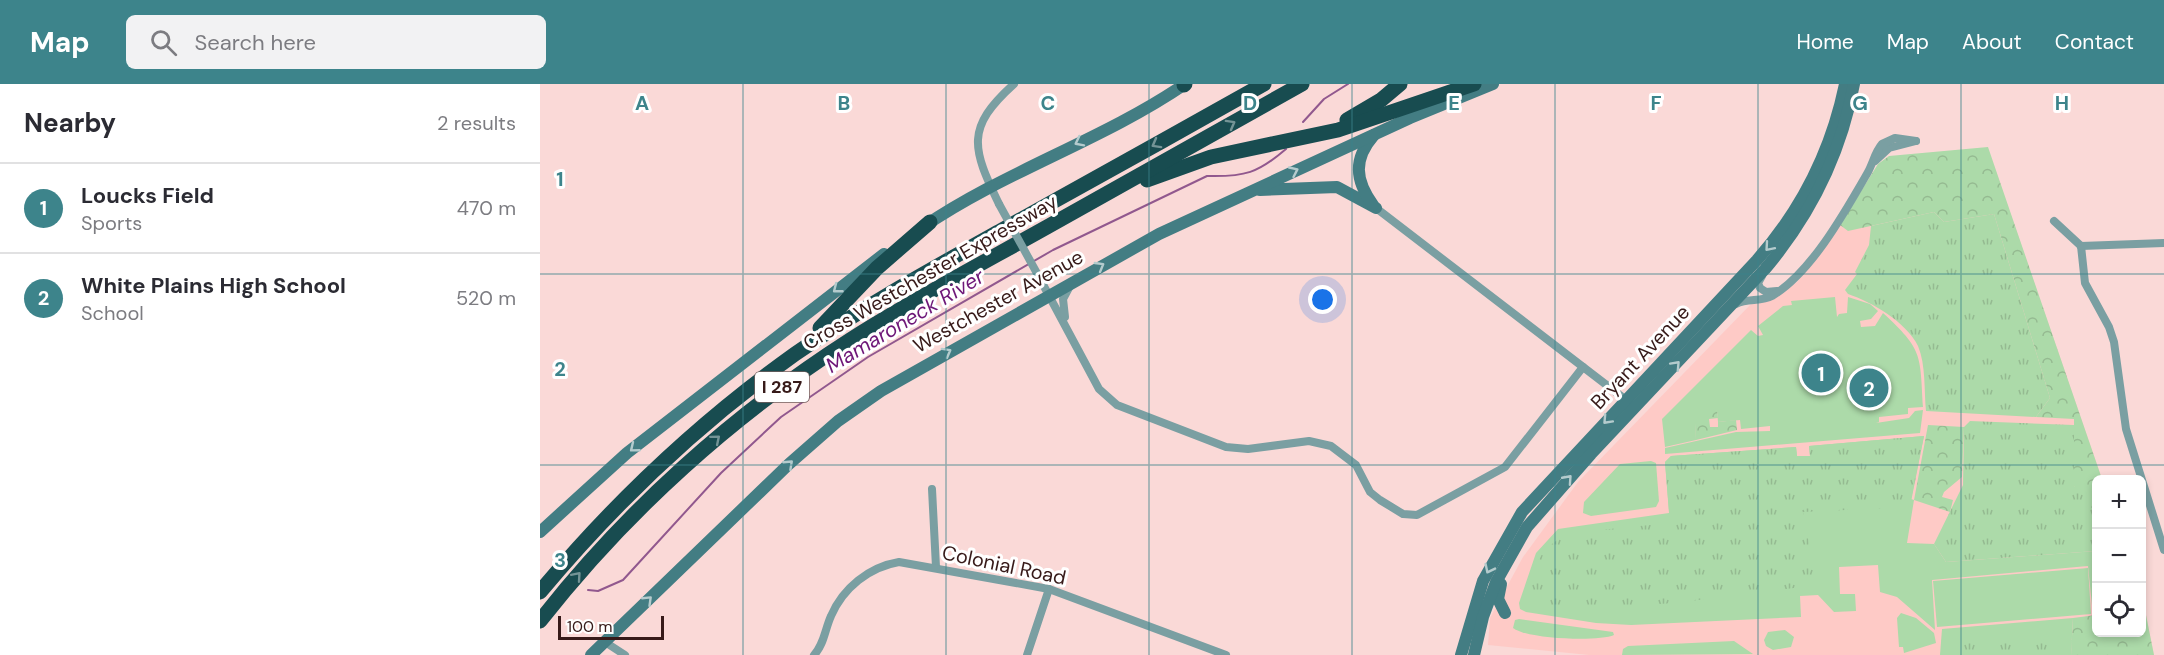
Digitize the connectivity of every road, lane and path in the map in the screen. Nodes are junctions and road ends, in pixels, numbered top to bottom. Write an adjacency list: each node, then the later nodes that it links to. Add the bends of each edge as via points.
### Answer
1 (1014, 84): 15 (street, via 992,104 979,129 978,154)
2 (1185, 84): 15 (main road, one-way to 15, via 1143,110)
3 (1253, 84): 11 (highway)
4 (1264, 84): 11 (highway, Cross Westchester Expressway / I 287)
5 (1302, 84): 18 (highway, Cross Westchester Expressway / I 287, one-way to 5)
6 (1400, 84): 13 (highway, via 1376,104 1347,120)
7 (1474, 84): 13 (highway, via 1351,126)
8 (1493, 84): 12 (main road, Westchester Avenue)
9 (1845, 84): 31 (main road, Bryant Avenue, one-way to 31, via 1825,153 1789,221)
10 (1854, 84): 23 (main road, Bryant Avenue, via 1826,175 1790,238)
11 (1207, 116): 30 (highway, Cross Westchester Expressway / I 287, one-way to 30, via 887,295)
12 (1374, 134): 16 (main road, Westchester Avenue, one-way to 12); 17 (main road, via 1361,154 1357,170 1361,186)
13 (1264, 145): 18 (highway, via 1181,167)
14 (1874, 162): 14 (street, via 1889,148 1916,141 1890,139 1878,148); 25 (street, via 1814,254 1796,277)
15 (990, 187): 20 (main road); 26 (street, bridge)
16 (1244, 194): 17 (main road, via 1333,186); 24 (main road, Westchester Avenue, one-way to 16, via 1159,234)
17 (1376, 208): 29 (street)
18 (1070, 214): 42 (highway, Cross Westchester Expressway / I 287, one-way to 18, via 591,560 645,505 765,399 870,327)
19 (2054, 221): 22 (street)
20 (930, 222): 30 (highway, via 877,268 841,309); 35 (main road, one-way to 35, via 854,275 668,420)
21 (2164, 243): 22 (street)
22 (2081, 246): 36 (street, via 2085,283 2114,342 2126,429)
23 (1765, 269): 25 (street, via 1758,286 1766,292); 27 (main road, Bryant Avenue)
24 (1072, 282): 26 (main road, Westchester Avenue); 28 (street, via 1063,299)
25 (1778, 291): 27 (street, via 1766,298 1745,299)
26 (1049, 295): 28 (street); 43 (main road, Westchester Avenue, one-way to 26, via 838,421 904,377)
27 (1732, 305): 31 (main road, Bryant Avenue, one-way to 27)
28 (1065, 324): 29 (street, via 1099,389 1116,405 1226,447 1248,449 1309,441 1331,446 1356,465 1370,492 1408,516 1417,515 1505,467)
29 (1583, 367): 31 (street)
30 (776, 368): 34 (highway, Cross Westchester Expressway / I 287, via 675,450)
31 (1631, 403): 33 (main road, Bryant Avenue, one-way to 31); 49 (main road, Bryant Avenue, one-way to 49, via 1522,512 1484,581)
32 (932, 489): 37 (street)
33 (1548, 501): 41 (main road, via 1499,589 1498,599); 50 (main road, Bryant Avenue, via 1519,539 1496,582)
34 (601, 522): 38 (highway); 40 (highway, Cross Westchester Expressway / I 287)
35 (540, 532)
36 (2164, 550)
37 (936, 567): 39 (street, Colonial Road); 46 (street, Colonial Road, via 899,562 863,577 840,599 822,645)
38 (540, 578)
39 (1049, 589): 47 (street); 48 (street, Colonial Road)
40 (540, 592)
41 (1505, 613)
42 (540, 621)
43 (605, 642): 44 (main road, Westchester Avenue); 45 (street)
44 (591, 655)
45 (625, 655)
46 (814, 655)
47 (1027, 655)
48 (1226, 655)
49 (1461, 655)
50 (1474, 655)

